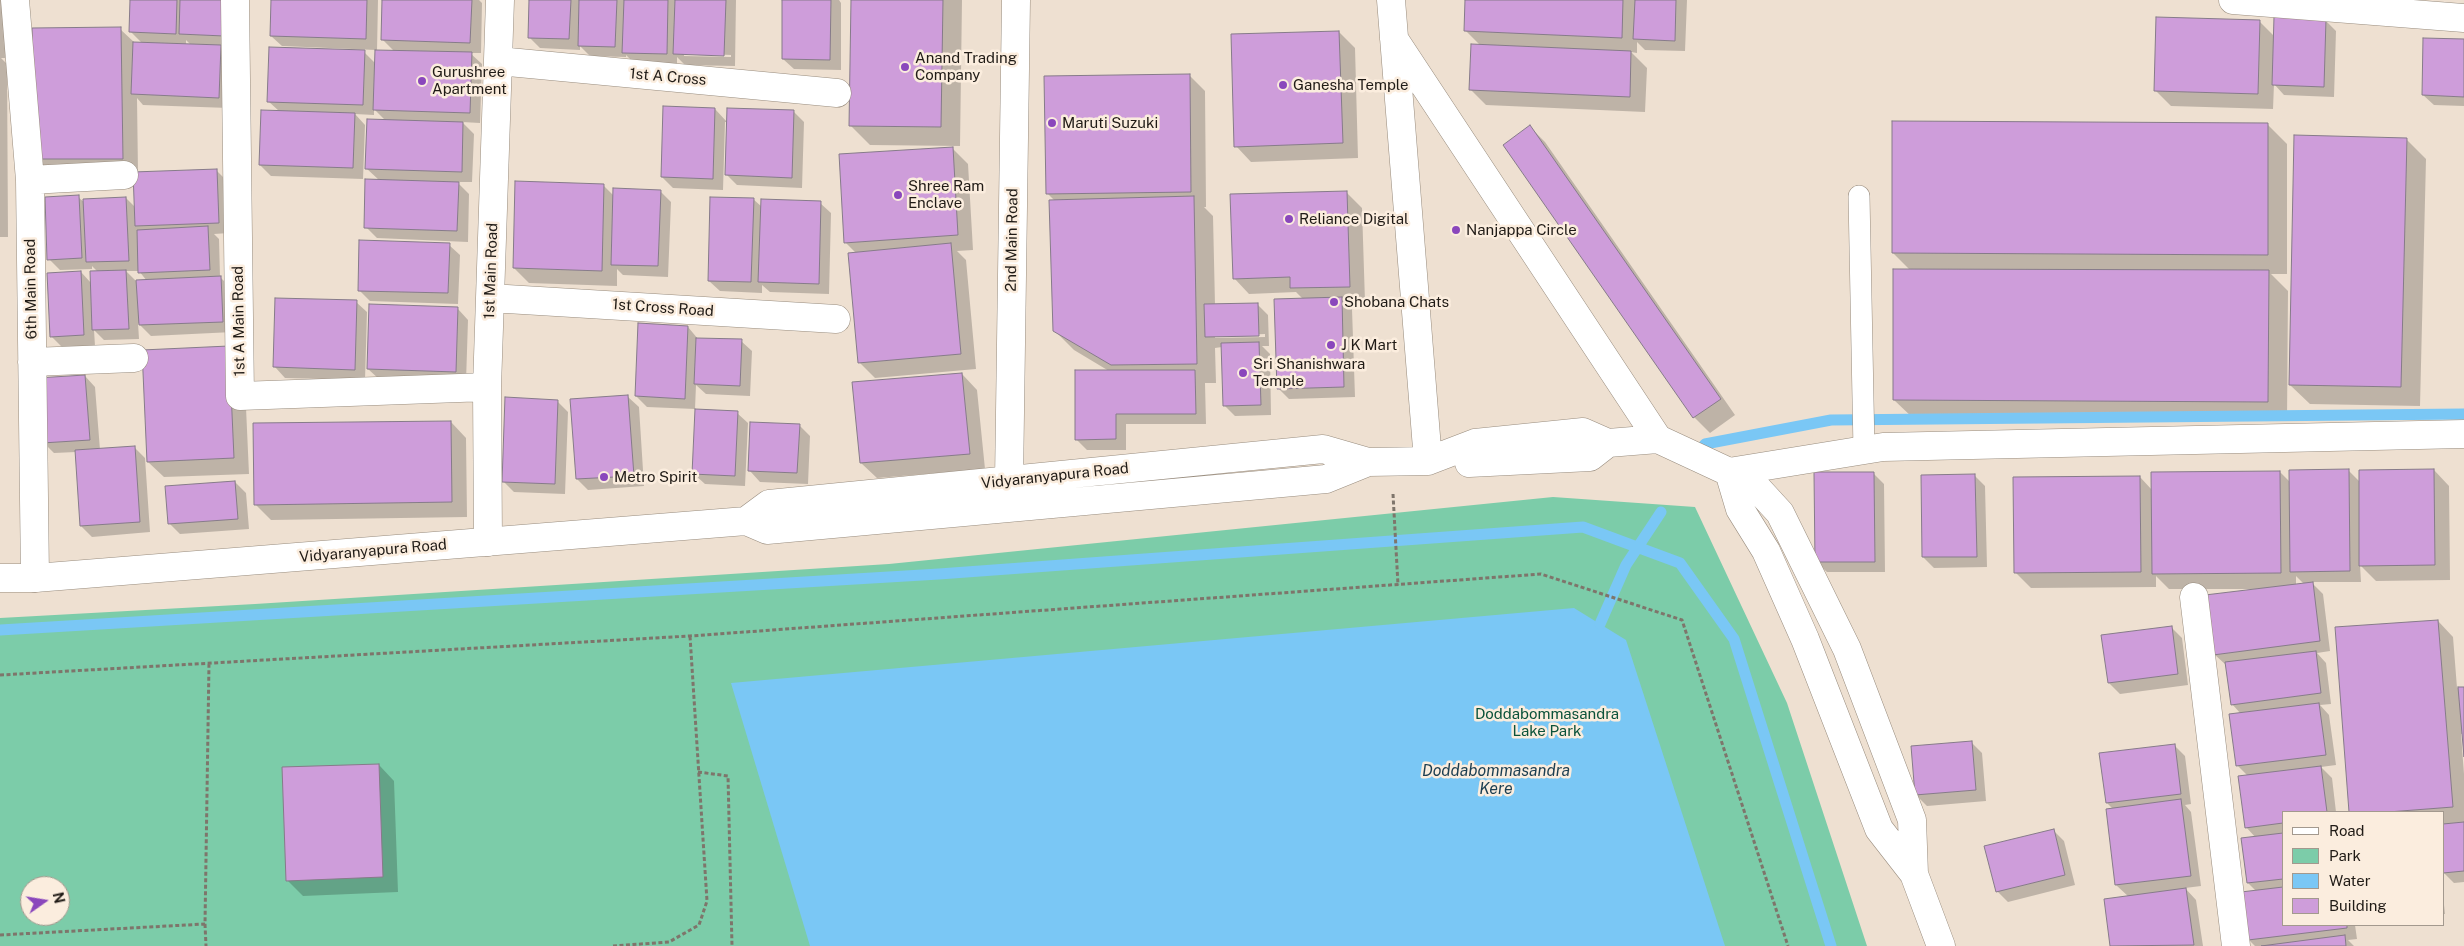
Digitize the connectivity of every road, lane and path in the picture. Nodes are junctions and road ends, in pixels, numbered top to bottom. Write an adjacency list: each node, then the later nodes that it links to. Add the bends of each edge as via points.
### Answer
1 (15, 0): 12 (street, 6th Main Road)
2 (235, 0): 18 (street, 1st A Main Road, via 240,396)
3 (500, 0): 9 (street, 1st Main Road)
4 (1016, 0): 25 (street, 2nd Main Road)
5 (1391, 0): 8 (street)
6 (2233, 0): 7 (street)
7 (2464, 18)
8 (1394, 38): 20 (street); 23 (street)
9 (498, 61): 10 (street, 1st A Cross); 14 (street, 1st Main Road)
10 (837, 93)
11 (124, 175): 12 (street)
12 (30, 180): 17 (street, 6th Main Road)
13 (1859, 196): 21 (lane)
14 (490, 298): 15 (street, 1st Cross Road); 18 (street, 1st Main Road)
15 (836, 319)
16 (134, 358): 17 (street)
17 (32, 362): 29 (street, 6th Main Road)
18 (487, 387): 27 (street, 1st Main Road)
19 (2464, 434): 21 (street, via 1883,447)
20 (1658, 439): 23 (street, via 1608,443 1590,457 1469,463 1475,443); 24 (street)
21 (1864, 444): 24 (street)
22 (1379, 461): 23 (street, Vidyaranyapura Road); 25 (street, Vidyaranyapura Road, via 1323,449); 26 (street, Vidyaranyapura Road, via 1326,479 767,530); 30 (path)
23 (1428, 461)
24 (1729, 472): 42 (street, via 1740,509 1766,551 1805,639 1879,829 1914,874)
25 (1009, 481): 26 (street, Vidyaranyapura Road, via 769,504)
26 (746, 521): 27 (street, Vidyaranyapura Road)
27 (488, 542): 29 (street, Vidyaranyapura Road)
28 (0, 578): 29 (street, Vidyaranyapura Road)
29 (35, 578)
30 (1398, 584): 32 (path); 41 (path, via 1541,574 1682,620)
31 (2194, 597): 43 (street)
32 (690, 636): 33 (path); 35 (path)
33 (209, 663): 34 (path); 36 (path)
34 (0, 675)
35 (698, 772): 39 (path, via 707,900 699,925 669,942); 40 (path, via 728,776)
36 (205, 924): 37 (path); 38 (path)
37 (0, 935)
38 (206, 946)
39 (613, 946)
40 (732, 946)
41 (1788, 946)
42 (1941, 946)
43 (2236, 946)

